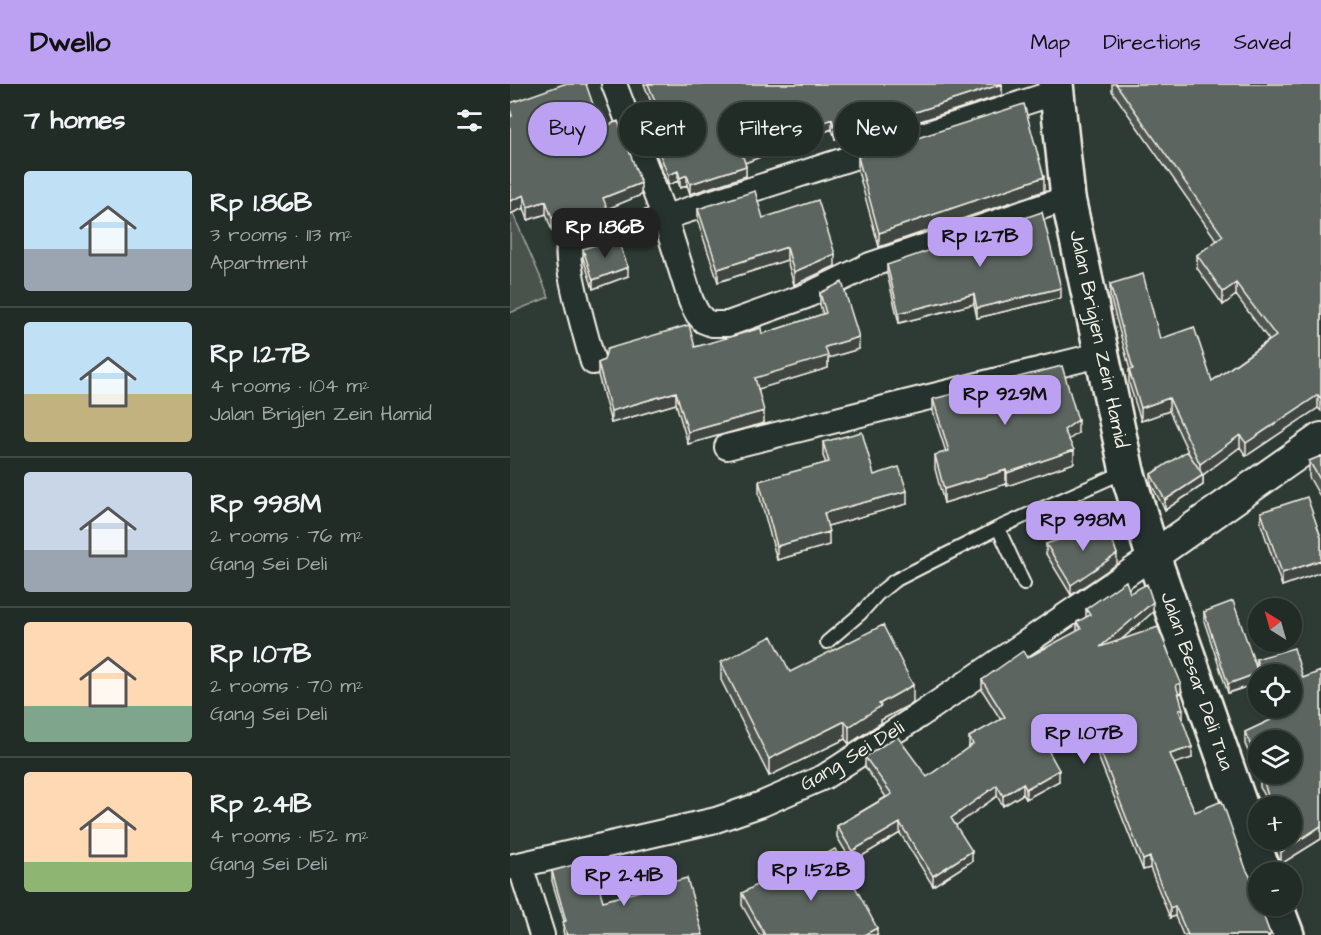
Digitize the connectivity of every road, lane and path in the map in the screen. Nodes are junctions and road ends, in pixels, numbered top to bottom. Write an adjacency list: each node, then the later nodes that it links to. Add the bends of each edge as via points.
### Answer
1 (614, 84): 4 (street)
2 (1056, 88): 3 (main road, Jalan Brigjen Zein Hamid); 4 (street)
3 (1068, 198): 4 (street, via 870,265 806,296 728,324 712,324 697,313); 5 (main road, Jalan Brigjen Zein Hamid)
4 (665, 218): 6 (street, via 567,249)
5 (1103, 354): 8 (street); 9 (main road, Jalan Brigjen Zein Hamid)
6 (593, 362)
7 (1321, 438): 11 (street)
8 (727, 447)
9 (1127, 471): 10 (lane); 11 (main road, Jalan Brigjen Zein Hamid)
10 (998, 528): 12 (lane); 13 (lane, via 886,586 860,615)
11 (1153, 556): 14 (main road, Jalan Besar Deli Tua); 15 (street, Gang Sei Deli, via 824,777 716,820)
12 (1024, 584)
13 (827, 642)
14 (1260, 862)
15 (515, 866): 17 (street)
16 (1280, 916): 18 (main road)
17 (542, 935)
18 (1287, 935)

